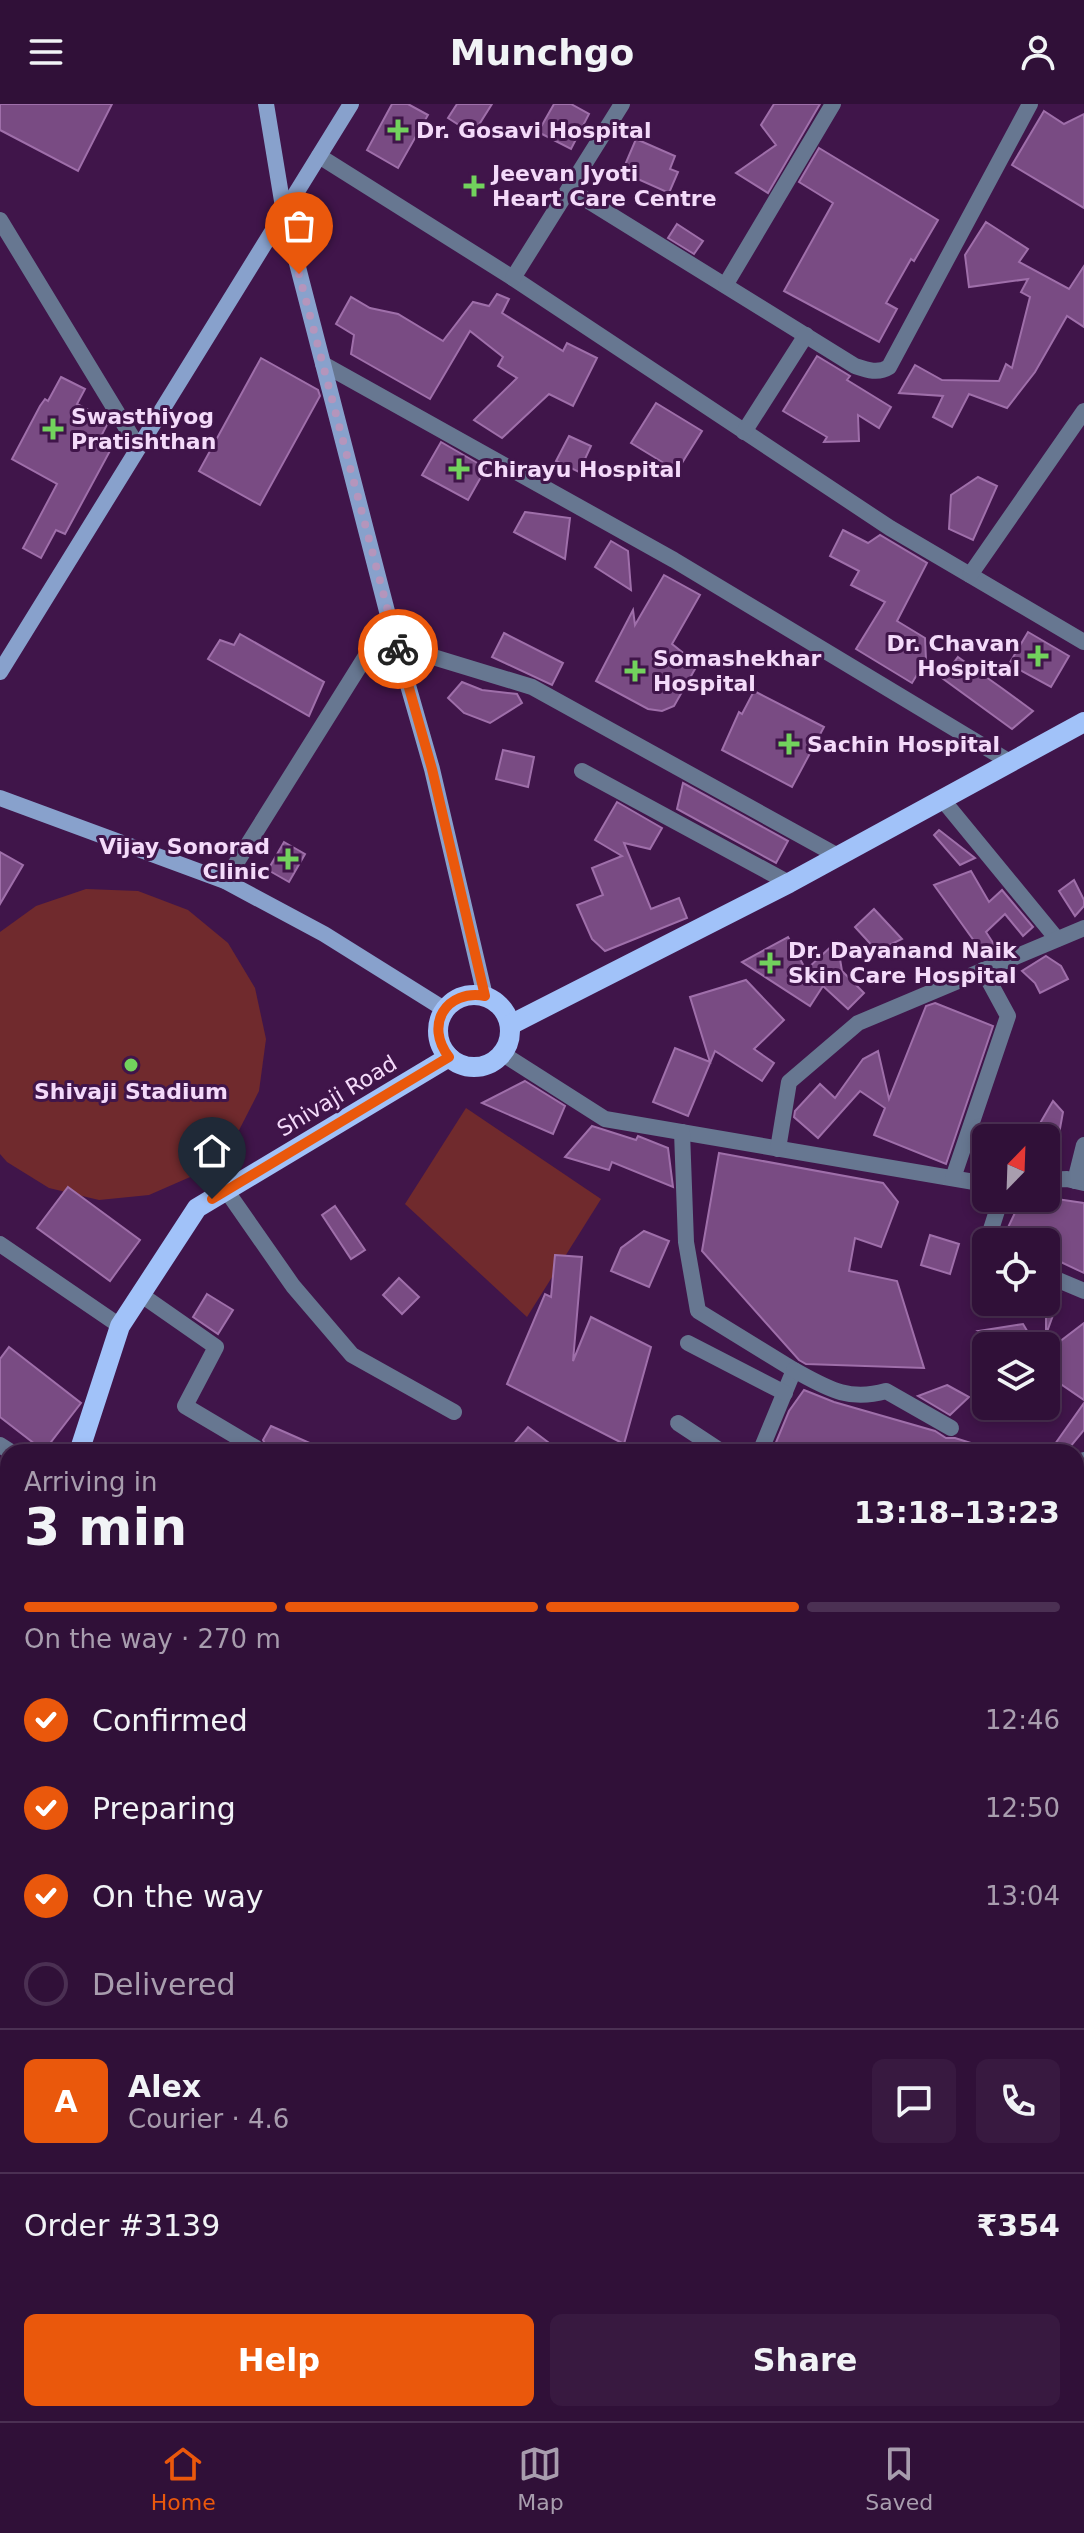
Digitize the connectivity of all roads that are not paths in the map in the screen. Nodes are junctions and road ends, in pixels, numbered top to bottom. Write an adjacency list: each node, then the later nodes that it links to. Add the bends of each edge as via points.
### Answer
1 (266, 104): 8 (main road)
2 (351, 104): 6 (main road)
3 (622, 104): 7 (street)
4 (833, 104): 11 (street)
5 (1030, 104): 12 (street, via 889,367 883,371 855,366)
6 (319, 156): 8 (main road); 10 (street)
7 (569, 189): 10 (street); 11 (street)
8 (284, 213): 13 (main road); 16 (main road)
9 (0, 220): 16 (street)
10 (513, 278): 15 (street)
11 (726, 284): 12 (street)
12 (806, 335): 15 (street)
13 (323, 364): 18 (main road); 23 (street, via 674,560)
14 (1084, 411): 17 (street)
15 (744, 432): 17 (street)
16 (138, 447): 21 (main road)
17 (970, 575): 19 (street)
18 (389, 619): 20 (main road); 28 (street)
19 (1084, 642)
20 (397, 646): 27 (street, via 532,687); 33 (main road)
21 (0, 672)
22 (1084, 722): 23 (main road)
23 (1010, 762): 26 (main road)
24 (582, 771): 29 (street)
25 (0, 798): 28 (main road)
26 (942, 799): 27 (main road); 31 (street)
27 (838, 856): 29 (main road)
28 (225, 881): 34 (main road, via 324,934)
29 (789, 883): 35 (main road)
30 (1084, 928): 31 (street)
31 (1057, 939): 32 (street)
32 (983, 970): 40 (street, via 858,1023 789,1082); 41 (street, via 1008,1016)
33 (485, 996): 34 (main road, via 467,995); 35 (main road, via 502,1007)
34 (444, 1009): 37 (main road, via 437,1029)
35 (510, 1025): 36 (main road)
36 (503, 1054): 37 (main road, via 476,1067); 38 (street, via 605,1119)
37 (449, 1057): 44 (main road, Shivaji Road)
38 (682, 1132): 40 (street); 51 (street, via 686,1242 698,1311)
39 (1084, 1145): 43 (street)
40 (778, 1149): 41 (street)
41 (953, 1178): 42 (street)
42 (972, 1181)
43 (1079, 1182)
44 (226, 1190): 48 (main road, Shivaji Road, via 197,1208); 53 (street, via 293,1286 352,1355)
45 (0, 1244): 49 (street)
46 (1060, 1281): 47 (street)
47 (1084, 1291)
48 (140, 1294): 49 (main road, Shivaji Road); 57 (street, via 216,1347 185,1406)
49 (120, 1326): 56 (main road, Shivaji Road)
50 (688, 1343): 52 (street)
51 (794, 1370): 52 (street); 55 (street, via 835,1392 886,1391)
52 (785, 1393): 59 (street)
53 (454, 1412)
54 (678, 1423): 58 (street)
55 (951, 1428)
56 (82, 1444)
57 (249, 1444)
58 (710, 1444)
59 (763, 1444)

